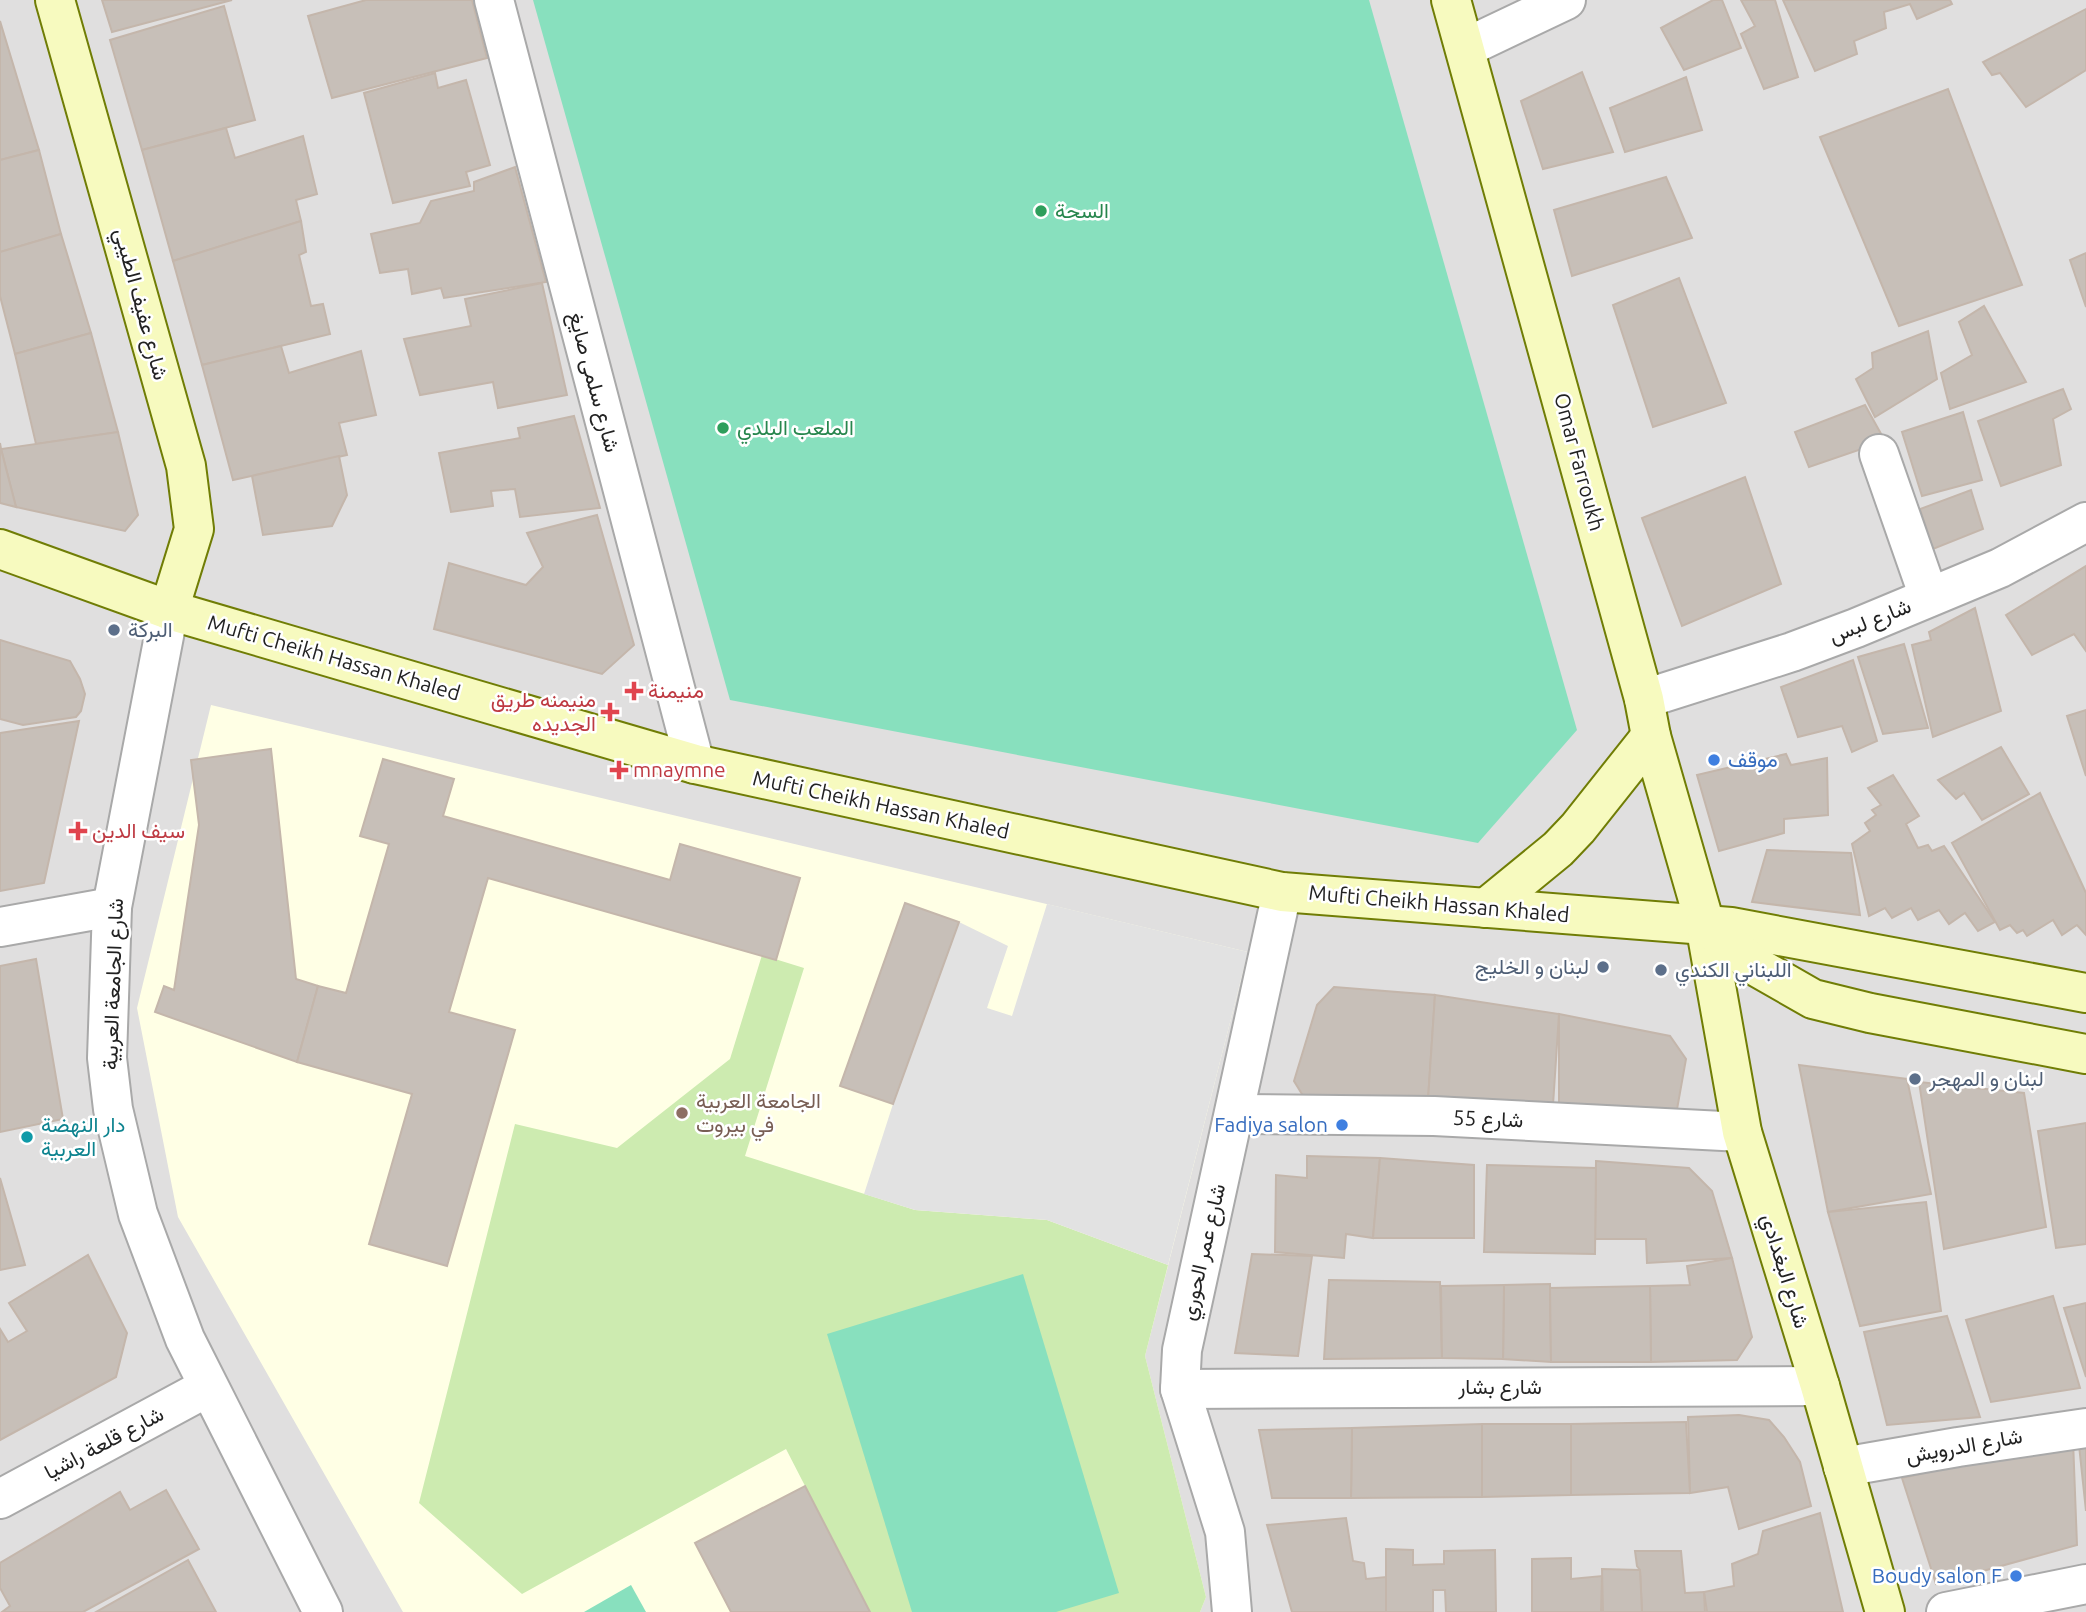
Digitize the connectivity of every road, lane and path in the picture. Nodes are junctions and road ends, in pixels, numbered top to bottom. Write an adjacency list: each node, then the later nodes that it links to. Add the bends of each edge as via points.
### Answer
1 (55, 0): 10 (main road, شارع عفيف الطيبي, via 186,466 194,529)
2 (494, 0): 12 (street, شارع سلمى صايغ)
3 (1451, 0): 5 (main road, Omar Farroukh)
4 (1566, 0): 5 (street)
5 (1465, 48): 11 (main road, Omar Farroukh)
6 (1879, 454): 9 (street)
7 (2086, 522): 9 (street, شارع لبس, via 2000,568)
8 (0, 549): 10 (main road, Mufti Cheikh Hassan Khaled)
9 (1929, 597): 11 (street, شارع لبس, via 1792,652)
10 (170, 610): 12 (main road, Mufti Cheikh Hassan Khaled); 14 (street, شارع الجامعة العربية)
11 (1648, 718): 15 (main road, via 1578,828); 16 (main road, Omar Farroukh)
12 (695, 764): 13 (main road, Mufti Cheikh Hassan Khaled)
13 (1282, 892): 15 (main road, Mufti Cheikh Hassan Khaled); 20 (street, شارع عمر الحوري)
14 (111, 906): 17 (street); 23 (street, شارع الجامعة العربية, via 107,1058 113,1109 138,1214)
15 (1486, 908): 16 (main road, Mufti Cheikh Hassan Khaled)
16 (1705, 924): 18 (main road, Mufti Cheikh Hassan Khaled); 19 (main road, via 1757,967 1813,999); 21 (main road, شارع البغدادي)
17 (0, 927)
18 (2086, 993)
19 (2086, 1054)
20 (1234, 1114): 21 (street, شارع 55, via 1434,1116); 24 (street, شارع عمر الحوري, via 1182,1350)
21 (1742, 1132): 22 (main road, شارع البغدادي)
22 (1820, 1386): 24 (street, شارع بشار); 26 (main road, شارع البغدادي)
23 (208, 1387): 27 (street, شارع قلعة راشيا); 29 (street, شارع الجامعة العربية)
24 (1180, 1389): 30 (street, شارع عمر الحوري, via 1225,1532)
25 (2086, 1428): 26 (street, شارع الدرويش)
26 (1843, 1467): 31 (main road, شارع البغدادي)
27 (0, 1499)
28 (2086, 1584): 32 (street)
29 (323, 1612)
30 (1232, 1612)
31 (1885, 1612)
32 (1946, 1612)

